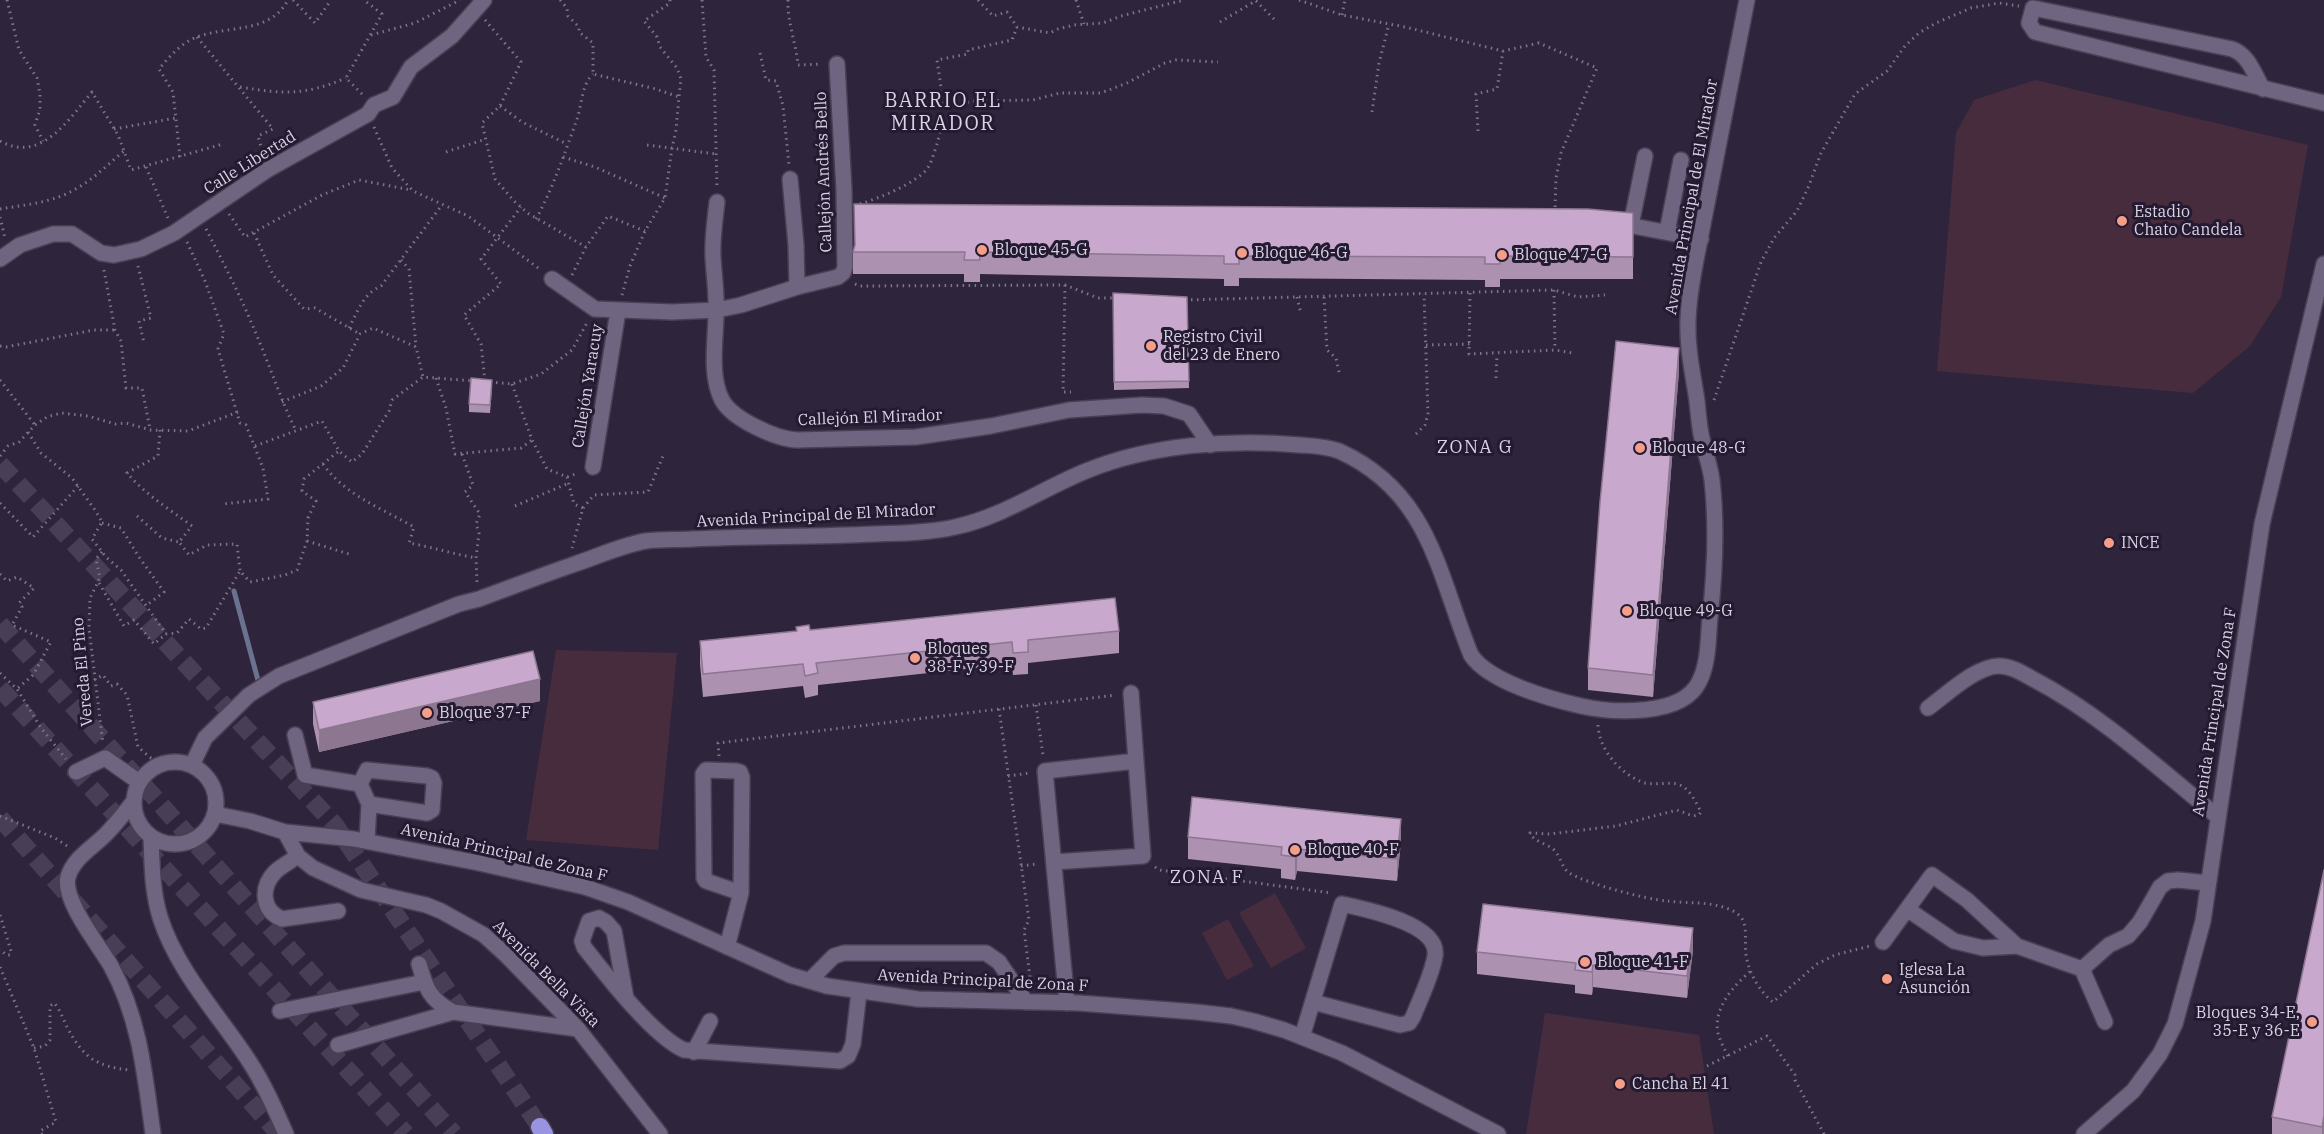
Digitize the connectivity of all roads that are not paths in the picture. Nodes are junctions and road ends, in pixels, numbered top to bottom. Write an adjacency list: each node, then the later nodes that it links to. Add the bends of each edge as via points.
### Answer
1 (1747, 0): 13 (street, Avenida Principal de El Mirador)
2 (480, 5): 14 (street, Calle Libertad, via 452,36 411,67 393,97 267,170 177,231 141,249 114,255 101,253 72,234 53,234 20,244)
3 (837, 64): 17 (street, Callejón Andrés Bello, via 845,267 837,278)
4 (2262, 89): 4 (street, via 2241,52 2033,8 2029,23 2035,32); 5 (street)
5 (2324, 103)
6 (1645, 156): 11 (street)
7 (1681, 160): 12 (street)
8 (790, 179): 17 (street)
9 (717, 202): 18 (street, Callejón El Mirador, via 713,255)
10 (1598, 222): 11 (street)
11 (1631, 225): 12 (street)
12 (1667, 232): 13 (street)
13 (1701, 239): 20 (street, Avenida Principal de El Mirador, via 1687,345 1700,433 1712,478 1714,554 1707,645 1699,683 1677,703 1627,711 1598,709 1502,680 1478,664 1422,525 1410,507 1378,476 1323,445)
14 (0, 259)
15 (2324, 264): 33 (street, Avenida Principal de Zona F, via 2262,524)
16 (552, 279): 19 (street, via 595,309)
17 (797, 287): 18 (street)
18 (717, 310): 19 (street); 20 (street, Callejón El Mirador, via 715,363 721,398 732,412 783,439 916,437 1091,407 1164,406 1189,414)
19 (618, 311): 21 (street, Callejón Yaracuy)
20 (1210, 445): 26 (street, Avenida Principal de El Mirador, via 1113,460 1015,506 954,527 885,534 646,542 610,551 459,604 279,676 249,695 205,738)
21 (593, 466)
22 (1131, 693): 25 (street)
23 (1928, 708): 33 (street, via 1977,672 2011,668 2092,715)
24 (295, 735): 29 (street, via 305,775)
25 (1136, 761): 38 (street, via 1045,771); 38 (street, via 1143,855)
26 (192, 765): 28 (street, via 162,764); 32 (street, via 208,776 213,785)
27 (76, 772): 28 (street, via 105,758)
28 (139, 782): 30 (street)
29 (360, 784): 31 (street); 31 (street, via 367,770 372,769 427,776 434,783 432,810 428,813)
30 (134, 801): 35 (street, via 138,821); 63 (street, via 107,834 82,855 67,879 74,906 121,985 133,1015 146,1071)
31 (369, 804): 36 (street)
32 (216, 814): 34 (street, Avenida Principal de Zona F); 35 (street, via 206,831 189,842 169,844)
33 (2217, 816): 39 (street, Avenida Principal de Zona F)
34 (285, 832): 36 (street, Avenida Principal de Zona F); 37 (street, Avenida Bella Vista)
35 (151, 836): 64 (street, via 155,899 167,936 189,975 250,1062)
36 (367, 841): 45 (street, Avenida Principal de Zona F, via 585,887)
37 (298, 856): 42 (street, via 275,871 266,885 269,911 282,920); 59 (street, Avenida Bella Vista, via 313,868 361,890 426,905 463,921 506,955)
38 (1054, 862): 53 (street)
39 (2208, 883): 47 (street, via 2168,881 2128,936 2109,945); 67 (street, Avenida Principal de Zona F, via 2198,942 2175,1024 2160,1054 2133,1091)
40 (741, 893): 40 (street, via 704,878 706,770 740,772 742,777); 45 (street)
41 (1907, 909): 43 (street); 44 (street, via 1954,941 1983,948); 44 (street, via 1932,875)
42 (338, 911)
43 (1883, 942)
44 (2017, 946): 47 (street)
45 (727, 947): 48 (street, Avenida Principal de Zona F)
46 (419, 964): 49 (street)
47 (2082, 969): 58 (street)
48 (809, 981): 50 (street, Avenida Principal de Zona F); 52 (street, via 834,956 844,953 986,953 999,962)
49 (424, 982): 55 (street); 56 (street, via 438,1004)
50 (859, 992): 52 (street, Avenida Principal de Zona F, via 918,999); 62 (street, via 853,1044 848,1056 840,1061)
51 (626, 998): 51 (street, via 584,947 582,941 590,921 599,918 614,931); 62 (street, via 675,1047)
52 (1029, 1002): 53 (street, Avenida Principal de Zona F)
53 (1067, 1002): 60 (street, Avenida Principal de Zona F, via 1231,1016)
54 (1312, 1002): 54 (street, via 1342,904 1412,925 1435,945 1435,956 1409,1023); 60 (street)
55 (280, 1011)
56 (453, 1012): 59 (street); 61 (street)
57 (710, 1021): 62 (street)
58 (2105, 1022)
59 (578, 1029): 65 (street, Avenida Bella Vista)
60 (1302, 1037): 66 (street, Avenida Principal de Zona F, via 1342,1053)
61 (338, 1045)
62 (694, 1052)
63 (153, 1134)
64 (286, 1134)
65 (660, 1134)
66 (1498, 1134)
67 (2084, 1134)

